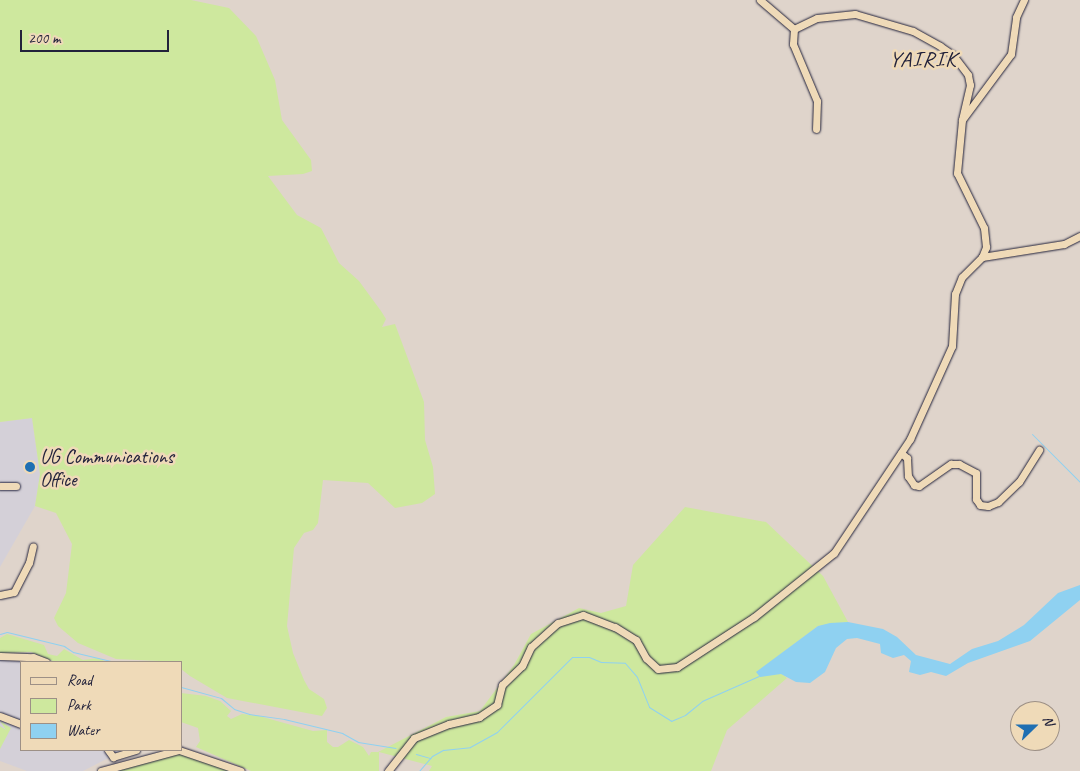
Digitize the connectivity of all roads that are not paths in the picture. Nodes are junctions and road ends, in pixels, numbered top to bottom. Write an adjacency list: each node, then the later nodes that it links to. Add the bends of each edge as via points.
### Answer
1 (760, 0): 3 (street)
2 (1024, 0): 4 (street, via 1016,17 1011,54)
3 (794, 29): 4 (street, via 817,18 855,14 913,31 953,55 968,75 970,85); 5 (street, via 793,44 817,101)
4 (962, 120): 7 (street, via 958,173 984,228 986,239)
5 (816, 129)
6 (1080, 236): 7 (street, via 1064,244)
7 (982, 257): 9 (street, via 968,269 956,294 952,346)
8 (1039, 450): 9 (street, via 1019,482 998,502 988,506 980,505 976,499 976,473 959,464 951,464 919,486 914,485 908,476 907,458)
9 (901, 454): 24 (street, via 834,554 760,613 689,661 677,667 658,669 646,658 636,640 615,627 579,614 558,623 531,647 522,666 502,685 497,705 479,717 449,724 414,738)
10 (0, 486): 11 (street)
11 (16, 486)
12 (33, 546): 13 (street, via 29,563 14,592)
13 (0, 595)
14 (0, 656): 15 (street, via 33,657)
15 (43, 661)
16 (0, 716): 17 (street)
17 (20, 724)
18 (184, 748): 23 (street)
19 (109, 751): 20 (street, via 112,756)
20 (132, 751)
21 (168, 751): 22 (street)
22 (101, 771)
23 (241, 771)
24 (388, 771)

